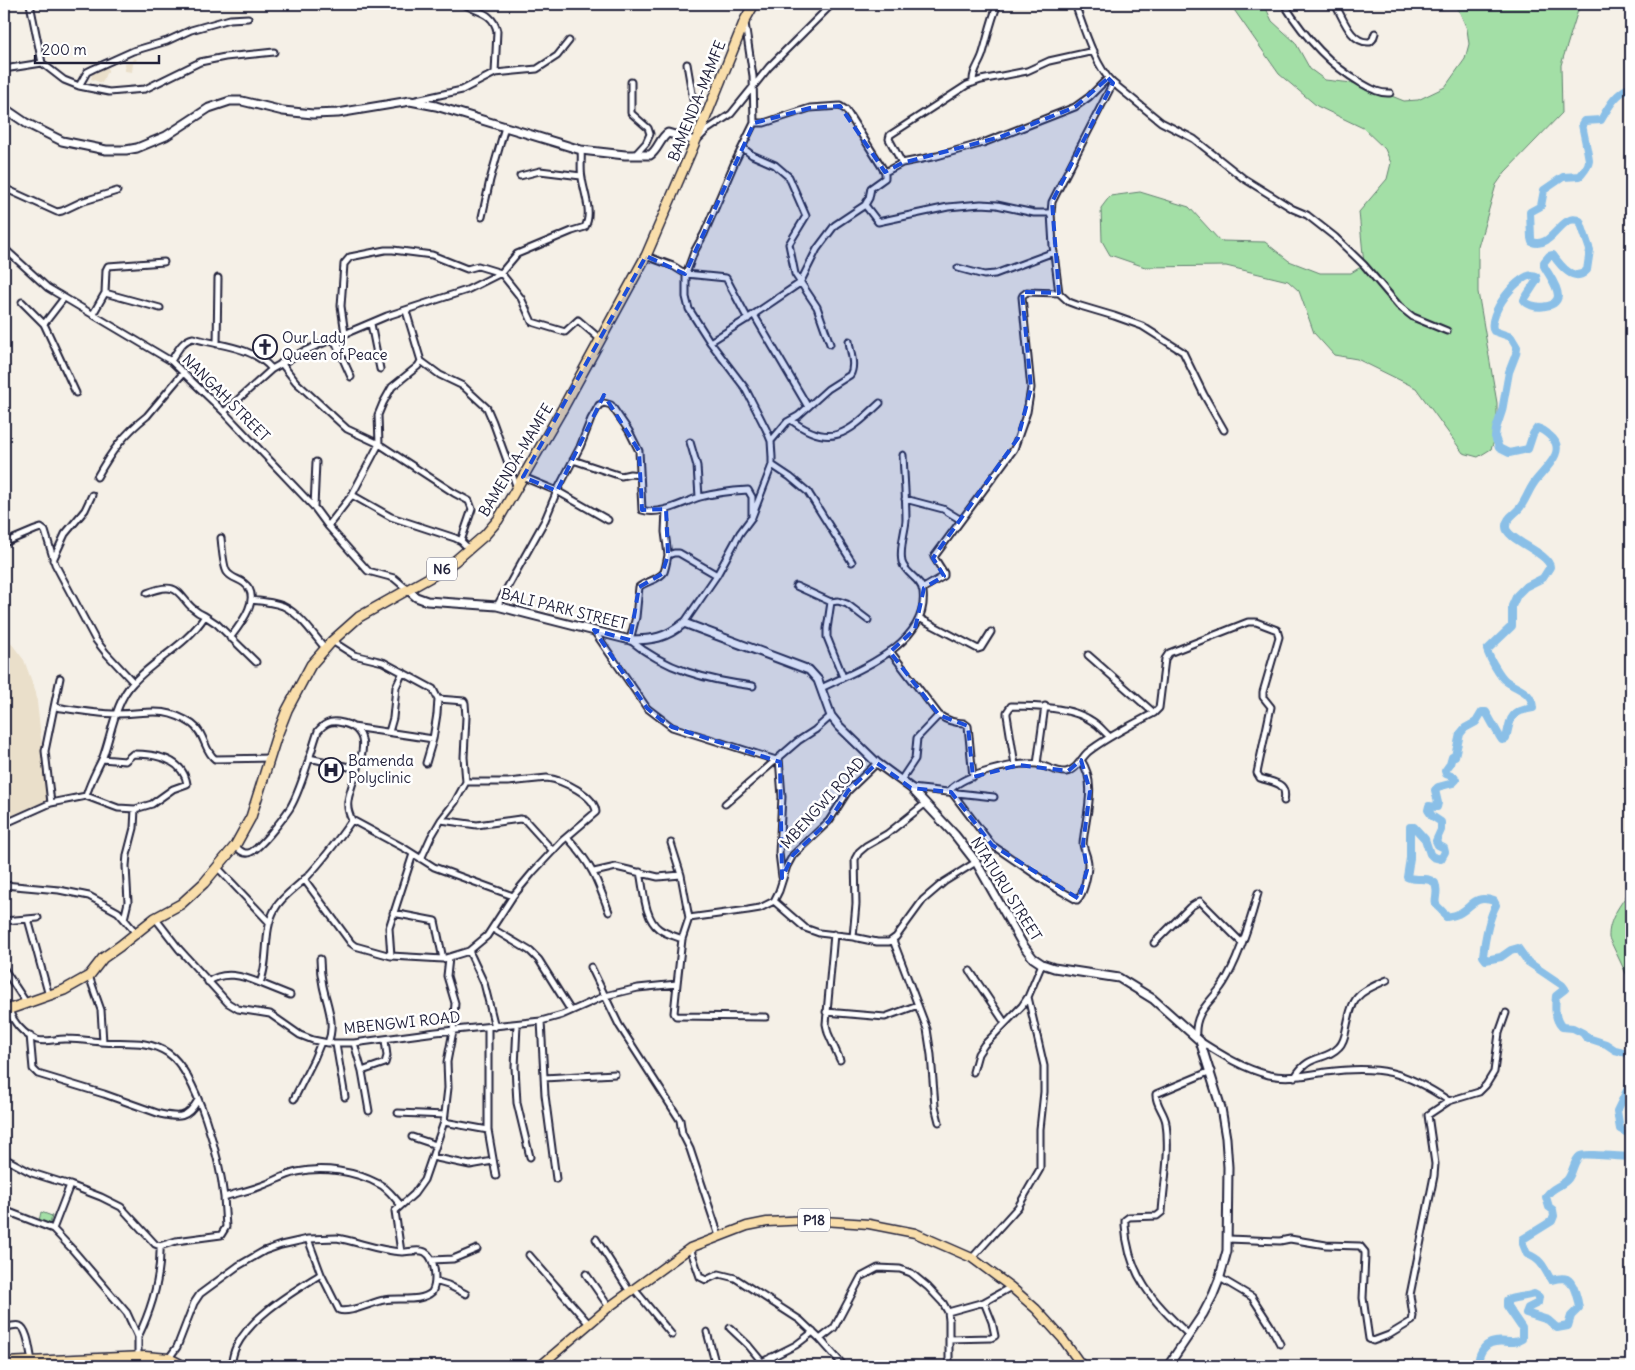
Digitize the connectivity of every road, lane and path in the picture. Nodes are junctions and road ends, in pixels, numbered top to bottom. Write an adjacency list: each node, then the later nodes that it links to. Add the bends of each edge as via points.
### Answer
1 (30, 4): 18 (street)
2 (430, 4): 3 (street)
3 (435, 4)
4 (464, 4): 11 (street)
5 (754, 4): 13 (highway, BAMENDA-MAMFE / N6)
6 (832, 4): 27 (street)
7 (998, 4): 24 (street)
8 (1074, 4): 16 (street)
9 (1284, 4): 28 (street, via 1330,62 1365,85)
10 (1335, 4): 14 (street, via 1357,39 1370,42)
11 (471, 6): 21 (street, via 492,18 496,24)
12 (248, 18): 26 (street, via 210,24 133,51 87,72)
13 (745, 20): 27 (street); 33 (highway, BAMENDA-MAMFE / N6)
14 (1376, 33)
15 (570, 40): 21 (street, via 557,56 538,69)
16 (1094, 51): 22 (street); 24 (street)
17 (274, 52): 26 (street, via 200,62 145,89 109,92)
18 (42, 63): 20 (street); 26 (street, via 64,80)
19 (687, 64): 33 (street, via 695,111)
20 (4, 69)
21 (495, 73): 29 (street, via 467,88)
22 (1108, 78): 25 (street); 40 (street, via 1082,102 1058,114 983,143)
23 (631, 82): 39 (street, via 631,113 648,128 650,134)
24 (973, 83): 40 (street, via 890,135)
25 (1113, 83): 47 (street, via 1052,202); 69 (street, via 1162,122 1194,139 1243,178 1307,215 1364,265 1406,312)
26 (79, 86)
27 (753, 86): 34 (street); 36 (street, via 731,114)
28 (1390, 93)
29 (430, 96): 30 (street); 31 (street)
30 (410, 101): 31 (street); 32 (street, via 371,109 313,114 230,101 209,108 166,136 126,150 106,150 62,141)
31 (429, 104): 35 (street)
32 (4, 108)
33 (705, 119): 36 (highway, BAMENDA-MAMFE / N6)
34 (754, 123): 37 (street); 41 (street, via 764,123 810,108 840,106 846,110)
35 (505, 127): 38 (street); 48 (street)
36 (695, 141): 39 (street, via 668,133 653,154); 51 (highway, BAMENDA-MAMFE / N6)
37 (743, 148): 55 (street); 57 (street, via 775,165 789,177 806,213 789,244 795,274)
38 (581, 150): 39 (street); 43 (street)
39 (635, 155)
40 (902, 163): 41 (street)
41 (885, 172): 46 (street, via 885,178 871,188)
42 (520, 176): 43 (street, via 540,172)
43 (581, 176): 54 (street, via 588,205 585,227 517,254)
44 (4, 188): 45 (street, via 57,212)
45 (117, 191)
46 (865, 205): 47 (street, via 878,222 948,206 981,204); 57 (street, via 835,226 817,249)
47 (1051, 213): 50 (street)
48 (482, 217)
49 (4, 248): 60 (street, NANGAH STREET, via 43,284)
50 (1054, 252): 53 (street, via 995,274 984,275); 59 (street)
51 (646, 256): 55 (street); 72 (highway, BAMENDA-MAMFE / N6)
52 (164, 262): 58 (street, via 108,266)
53 (958, 268)
54 (501, 273): 63 (street, via 467,290); 70 (street, via 478,266 467,269 432,255 394,250 350,258 344,264 341,306); 72 (street, via 521,298 532,322 565,332 578,320)
55 (686, 274): 66 (street, via 726,278); 74 (street, via 689,309)
56 (218, 278): 75 (street)
57 (800, 282): 65 (street); 76 (street, via 817,308)
58 (105, 293): 62 (street); 64 (street)
59 (1059, 293): 89 (street, via 1069,302 1142,326 1183,352); 110 (street, via 1023,294 1030,388 1027,412 1014,449)
60 (64, 298): 64 (street, NANGAH STREET); 67 (street)
61 (22, 302): 67 (street)
62 (160, 308)
63 (406, 311): 68 (street); 78 (street)
64 (93, 314): 77 (street, NANGAH STREET)
65 (754, 315): 66 (street); 86 (street)
66 (748, 319): 74 (street)
67 (44, 324): 84 (street)
68 (371, 324): 70 (street); 81 (street)
69 (1447, 331)
70 (345, 334): 71 (street)
71 (334, 338): 79 (street); 83 (street)
72 (600, 339): 99 (highway, BAMENDA-MAMFE / N6)
73 (849, 341): 86 (street, via 853,364 850,375)
74 (710, 342): 90 (street, via 745,388)
75 (217, 344): 77 (street, via 188,339); 80 (street, via 260,357)
76 (830, 344)
77 (171, 360): 82 (street, NANGAH STREET)
78 (420, 361): 92 (street, via 392,387 383,403 378,415); 100 (street, via 464,386 487,408)
79 (281, 363): 80 (street); 92 (street, via 296,382 346,429)
80 (272, 369): 87 (street)
81 (380, 369)
82 (184, 372): 87 (street, NANGAH STREET); 98 (street, via 117,445)
83 (351, 376)
84 (76, 393)
85 (880, 403): 88 (street, via 852,427 837,435 813,434)
86 (808, 407): 88 (street)
87 (224, 412): 106 (street, NANGAH STREET)
88 (791, 420): 90 (street)
89 (1224, 430)
90 (771, 441): 96 (street)
91 (690, 442): 104 (street, via 697,466)
92 (379, 444): 103 (street); 113 (street, via 469,501 472,509)
93 (903, 455): 105 (street)
94 (573, 460): 97 (street, via 621,476); 97 (street, via 590,419 599,405 607,403 637,447); 101 (street)
95 (316, 462): 106 (street)
96 (772, 465): 108 (street); 118 (street, via 808,492)
97 (640, 475): 107 (street, via 642,510)
98 (97, 476)
99 (523, 477): 100 (highway, BAMENDA-MAMFE / N6); 101 (street)
100 (517, 488): 115 (highway, BAMENDA-MAMFE / N6, via 498,520)
101 (557, 491): 109 (street); 126 (street, via 545,520)
102 (92, 495): 117 (street, via 85,510 65,534)
103 (352, 495): 111 (street); 113 (street, via 391,517)
104 (699, 497): 107 (street); 108 (street, via 748,490 753,502)
105 (905, 499): 110 (street, via 943,509); 122 (street, via 906,522 901,559)
106 (314, 507): 111 (street, NANGAH STREET)
107 (666, 509): 116 (street)
108 (752, 516): 119 (street)
109 (608, 520)
110 (961, 520): 122 (street, via 934,557 944,576)
111 (328, 526): 121 (street, NANGAH STREET, via 368,572 394,578)
112 (221, 538): 124 (street, via 226,570 248,588)
113 (461, 541): 115 (street)
114 (4, 543): 117 (street, via 41,528 45,531)
115 (469, 549): 121 (highway, BAMENDA-MAMFE / N6, via 434,575)
116 (668, 555): 119 (street, via 679,553); 134 (street, via 662,574 639,587)
117 (53, 560): 143 (street, via 95,639)
118 (852, 562)
119 (717, 575): 130 (street)
120 (796, 586): 125 (street)
121 (407, 589): 126 (street, BALI PARK STREET, via 427,601); 135 (highway, BAMENDA-MAMFE / N6, via 359,617)
122 (922, 589): 128 (street)
123 (146, 593): 127 (street, via 159,588 174,589 192,609)
124 (251, 600): 133 (street, via 246,615); 136 (street, via 273,603 291,611)
125 (831, 602): 129 (street, via 847,604); 141 (street, via 827,637)
126 (498, 606): 131 (street, BALI PARK STREET)
127 (205, 616): 133 (street); 143 (street, via 191,635)
128 (919, 618): 132 (street, via 978,649); 137 (street, via 911,634)
129 (868, 620)
130 (684, 623): 134 (street, BALI PARK STREET, via 657,638); 145 (street, NTATURU STREET, via 809,670)
131 (594, 630): 134 (street, BALI PARK STREET); 160 (street, via 648,708 672,728)
132 (990, 632)
133 (230, 638): 139 (street)
134 (630, 640): 144 (street, via 653,656 701,677)
135 (332, 641): 136 (highway, BAMENDA-MAMFE / N6); 140 (street, via 354,655 379,660)
136 (325, 648): 158 (highway, BAMENDA-MAMFE / N6, via 298,687)
137 (890, 652): 141 (street); 151 (street)
138 (1088, 655): 149 (street)
139 (256, 662)
140 (403, 672): 146 (street, via 430,687); 154 (street, via 396,687)
141 (843, 677): 145 (street)
142 (60, 678): 148 (street)
143 (133, 682): 150 (street)
144 (754, 686)
145 (821, 688): 152 (street, NTATURU STREET)
146 (438, 699): 156 (street); 169 (street, via 465,703)
147 (1044, 706): 155 (street, via 1083,716); 164 (street); 165 (street, via 1011,706 1007,712)
148 (55, 707): 150 (street); 176 (street, via 45,751)
149 (1154, 713): 155 (street); 174 (street, via 1159,708 1165,659 1169,653 1248,622 1277,630 1279,637 1262,692 1271,707 1257,773 1260,778 1284,789)
150 (117, 714): 157 (street); 158 (street, via 156,711 182,718 201,734 210,755 215,758)
151 (939, 714): 167 (street, via 968,726); 168 (street, via 917,738 915,759)
152 (831, 716): 160 (street); 163 (street, NTATURU STREET)
153 (353, 727): 154 (street); 159 (street, via 327,723 318,732); 166 (street, via 362,742 363,755)
154 (389, 732): 156 (street)
155 (1110, 737): 161 (street)
156 (433, 738): 162 (street)
157 (102, 758): 172 (street); 178 (street, via 125,761 133,754 162,757 173,761 181,770 186,786 173,789 152,804)
158 (270, 758): 184 (highway, BAMENDA-MAMFE / N6, via 251,817)
159 (309, 758): 166 (street); 184 (street, via 295,798 278,824 252,852 242,852)
160 (778, 759): 177 (street); 193 (street, via 782,797 779,853)
161 (1082, 760): 164 (street, via 1064,772); 171 (street, via 1090,791 1083,844 1088,864 1081,896 1077,900 992,845)
162 (426, 763)
163 (877, 763): 168 (street, NTATURU STREET); 193 (street, MBENGWI ROAD, via 848,791 829,821 793,855)
164 (1037, 764): 165 (street)
165 (1015, 766): 167 (street)
166 (358, 769): 179 (street, via 348,800)
167 (973, 776): 171 (street, via 952,787)
168 (901, 780): 170 (street, NTATURU STREET)
169 (466, 782): 180 (street); 182 (street, via 547,778 570,786 589,799 596,814)
170 (911, 788): 171 (street); 175 (street, NTATURU STREET)
171 (951, 792): 173 (street)
172 (86, 796): 176 (street); 178 (street, via 118,808)
173 (994, 797)
174 (1284, 801)
175 (926, 802): 188 (street, NTATURU STREET); 211 (street, via 887,834 866,846 855,859)
176 (51, 803): 181 (street)
177 (724, 804)
178 (134, 809): 205 (street, via 134,828 127,855 128,902)
179 (352, 820): 186 (street); 194 (street)
180 (440, 820): 185 (street, via 471,825 525,820); 187 (street)
181 (4, 824)
182 (567, 836): 185 (street); 190 (street)
183 (671, 843): 192 (street)
184 (235, 846): 189 (highway, BAMENDA-MAMFE / N6)
185 (553, 851): 197 (street)
186 (413, 854): 187 (street); 200 (street)
187 (421, 859): 197 (street, via 445,872)
188 (976, 862): 213 (street, via 923,900); 220 (street, NTATURU STREET, via 1023,945)
189 (218, 868): 202 (highway, BAMENDA-MAMFE / N6, via 182,904); 207 (street)
190 (594, 872): 191 (street, via 616,867); 199 (street)
191 (640, 872): 192 (street, via 662,877); 212 (street, via 648,913 654,924)
192 (682, 876): 203 (street)
193 (782, 878): 198 (street, MBENGWI ROAD)
194 (304, 880): 207 (street, via 280,901); 217 (street, via 351,943)
195 (4, 885): 205 (street, via 89,896 118,912)
196 (1258, 893): 215 (street)
197 (513, 896): 208 (street)
198 (774, 901): 203 (street, via 760,908); 210 (street, via 805,928)
199 (609, 912)
200 (393, 914): 217 (street, via 389,935); 219 (street, via 435,921)
201 (38, 918): 204 (street)
202 (155, 918): 209 (highway, BAMENDA-MAMFE / N6); 226 (street, MBENGWI ROAD)
203 (689, 918): 212 (street)
204 (28, 919): 206 (street); 230 (street)
205 (124, 919): 209 (street)
206 (4, 921)
207 (269, 922): 227 (street)
208 (493, 929): 216 (street); 236 (street, via 539,960)
209 (136, 933): 224 (highway, BAMENDA-MAMFE / N6, via 103,958)
210 (834, 934): 211 (street); 237 (street)
211 (853, 936): 213 (street, via 877,942)
212 (682, 939): 228 (street)
213 (893, 940): 234 (street)
214 (1154, 942): 215 (street, via 1200,901)
215 (1242, 943): 247 (street, via 1222,986 1201,1012 1196,1025)
216 (468, 951): 219 (street); 243 (street, via 484,983)
217 (391, 956): 219 (street)
218 (320, 959): 251 (street, via 322,984 332,1022)
219 (446, 959): 245 (street, via 455,1003)
220 (1042, 964): 232 (street); 247 (street, via 1119,978 1153,1000)
221 (591, 967): 231 (street)
222 (4, 969): 233 (street)
223 (970, 971): 241 (street)
224 (89, 976): 230 (highway, BAMENDA-MAMFE / N6); 249 (street, via 101,1010)
225 (1387, 980): 259 (street, via 1354,999 1338,1049 1309,1062)
226 (208, 982): 227 (street, via 223,975); 250 (street, MBENGWI ROAD, via 228,1003 270,1014 300,1035)
227 (260, 983): 229 (street)
228 (677, 984): 231 (street, MBENGWI ROAD); 239 (street, via 676,1016)
229 (290, 995)
230 (49, 996): 233 (highway, BAMENDA-MAMFE / N6)
231 (605, 996): 236 (street, MBENGWI ROAD); 284 (street, via 619,1026 680,1120)
232 (1028, 997): 241 (street); 293 (street, via 1044,1066 1040,1169 1018,1207)
233 (27, 1004): 235 (highway, BAMENDA-MAMFE / N6)
234 (918, 1005): 237 (street, via 885,1017); 269 (street, via 932,1055)
235 (6, 1011): 246 (street)
236 (571, 1011): 240 (street, MBENGWI ROAD)
237 (826, 1012): 254 (street, via 828,1033)
238 (1506, 1013): 264 (street, via 1499,1033 1494,1072 1486,1085 1479,1092)
239 (766, 1017)
240 (541, 1021): 242 (street, MBENGWI ROAD); 260 (street)
241 (1005, 1023): 257 (street, via 978,1054)
242 (517, 1025): 243 (street, MBENGWI ROAD); 274 (street, via 517,1103)
243 (495, 1027): 244 (street, MBENGWI ROAD)
244 (488, 1028): 245 (street, MBENGWI ROAD); 270 (street)
245 (452, 1030): 248 (street, MBENGWI ROAD); 267 (street, via 446,1062)
246 (30, 1036): 249 (street, via 41,1040 66,1038); 263 (street, via 33,1069 38,1074 177,1118 187,1114)
247 (1198, 1039): 256 (street); 259 (street, via 1249,1069)
248 (385, 1040): 252 (street, MBENGWI ROAD); 255 (street, via 385,1063)
249 (103, 1042): 263 (street, via 148,1044 168,1054 183,1069)
250 (321, 1042): 251 (street, MBENGWI ROAD); 262 (street)
251 (328, 1043): 253 (street, MBENGWI ROAD)
252 (354, 1043): 253 (street, MBENGWI ROAD); 255 (street)
253 (336, 1044): 261 (street)
254 (840, 1060)
255 (362, 1071): 265 (street)
256 (1211, 1071): 287 (street, via 1226,1138); 310 (street, via 1156,1094 1166,1125 1162,1212 1157,1216 1125,1220 1133,1267 1158,1306)
257 (973, 1072)
258 (615, 1074): 260 (street)
259 (1295, 1077): 264 (street, via 1361,1068 1380,1070 1420,1083)
260 (544, 1078): 278 (street)
261 (345, 1097)
262 (294, 1099)
263 (198, 1100): 280 (street, via 217,1156)
264 (1449, 1101): 287 (street, via 1428,1115 1434,1176 1410,1295 1413,1319 1399,1330 1373,1341 1368,1338 1363,1298 1365,1252 1360,1246 1290,1238 1280,1241)
265 (369, 1111)
266 (398, 1113): 267 (street)
267 (445, 1115): 268 (street)
268 (444, 1122): 270 (street); 272 (street)
269 (939, 1122)
270 (488, 1130): 276 (street)
271 (412, 1137): 272 (street)
272 (436, 1145): 273 (street)
273 (432, 1157): 276 (street, via 470,1165); 281 (street, via 420,1187)
274 (530, 1157)
275 (4, 1158): 279 (street, via 32,1173)
276 (492, 1162): 277 (street)
277 (496, 1176)
278 (556, 1179)
279 (70, 1185): 283 (street); 288 (street, via 121,1207)
280 (224, 1197): 281 (street, via 296,1172 321,1170 353,1173 379,1184); 288 (street, via 226,1227 220,1235)
281 (401, 1205): 291 (street, via 395,1213)
282 (4, 1210): 283 (street)
283 (53, 1229): 312 (street, via 127,1312)
284 (719, 1236): 289 (main road, P18); 293 (main road, P18, via 767,1222 808,1220 869,1224 915,1233)
285 (308, 1239): 291 (street, via 337,1238 380,1250); 295 (street); 318 (street, via 264,1251 200,1294)
286 (596, 1239): 300 (street)
287 (1228, 1239): 297 (street)
288 (160, 1246): 312 (street, via 158,1279)
289 (690, 1248): 300 (main road, P18); 309 (street, via 702,1279 719,1274 735,1278 779,1305)
290 (477, 1249): 294 (street, via 453,1259)
291 (401, 1252): 294 (street, via 424,1252)
292 (529, 1255): 305 (street)
293 (972, 1258): 299 (main road, P18)
294 (432, 1260): 298 (street)
295 (322, 1274): 298 (street, via 336,1307 342,1312 382,1300 425,1297 432,1292); 325 (street, via 286,1297 254,1324 235,1349)
296 (586, 1274): 303 (street)
297 (1220, 1278): 310 (street, via 1203,1314); 315 (street, via 1252,1297)
298 (435, 1281): 301 (street)
299 (1011, 1287): 302 (street); 332 (main road, P18, via 1036,1309)
300 (632, 1291): 303 (main road, P18); 311 (street)
301 (466, 1294)
302 (984, 1302): 304 (street); 314 (street, via 995,1336)
303 (609, 1307): 305 (main road, P18)
304 (948, 1312): 313 (street, via 912,1273 889,1267 878,1268 861,1277 834,1328); 314 (street)
305 (589, 1324): 326 (main road, P18)
306 (4, 1328): 319 (street, via 19,1325 23,1329)
307 (730, 1328): 321 (street)
308 (707, 1332): 327 (street)
309 (813, 1332): 313 (street); 317 (street)
310 (1188, 1334): 333 (street)
311 (672, 1335)
312 (138, 1337): 316 (street)
313 (820, 1339): 330 (street)
314 (949, 1339): 331 (street)
315 (1280, 1344)
316 (141, 1356): 318 (main road); 322 (main road); 323 (street)
317 (772, 1357): 321 (street); 329 (street)
318 (169, 1358): 324 (main road)
319 (32, 1361): 320 (main road); 322 (main road)
320 (4, 1362)
321 (762, 1362): 328 (street)
322 (68, 1363)
323 (153, 1366)
324 (185, 1366)
325 (230, 1366)
326 (540, 1366)
327 (716, 1366)
328 (755, 1366)
329 (774, 1366)
330 (844, 1366)
331 (949, 1366)
332 (1082, 1366)
333 (1168, 1366)

